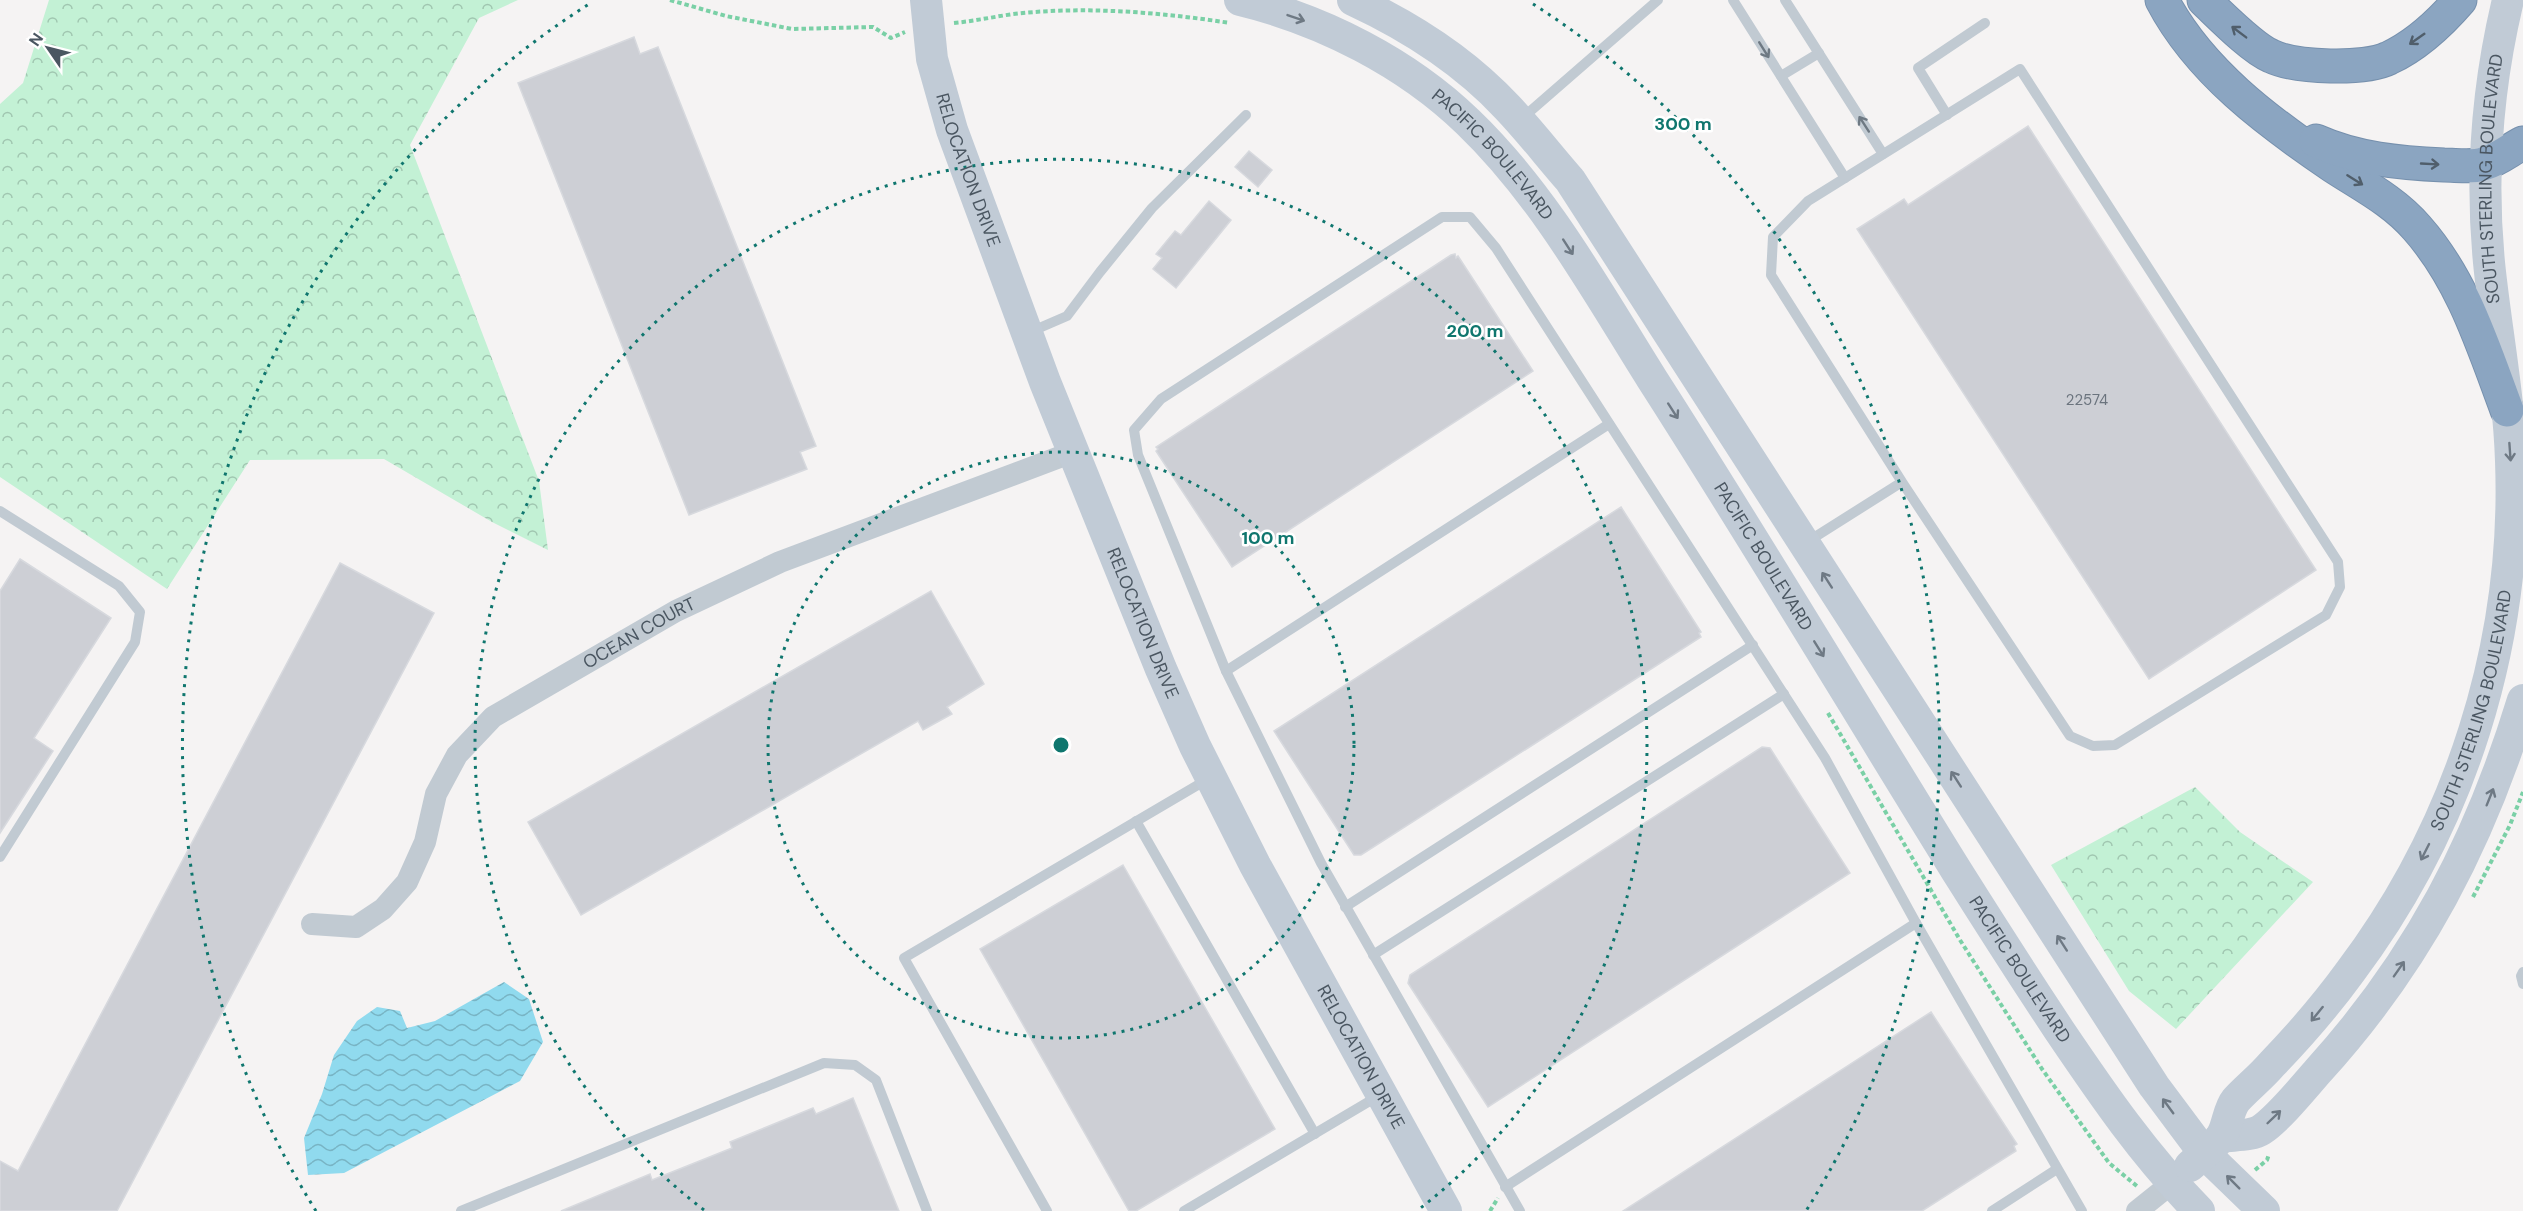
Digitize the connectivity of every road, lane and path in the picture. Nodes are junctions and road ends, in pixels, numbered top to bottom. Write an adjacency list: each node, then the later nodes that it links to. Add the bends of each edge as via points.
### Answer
1 (670, 0): 10 (path, via 792,29 873,27 891,38)
2 (1353, 0): 17 (main road, via 1436,47 1468,71)
3 (1658, 0): 17 (lane)
4 (1733, 0): 14 (lane, one-way to 14)
5 (1785, 0): 13 (lane)
6 (2162, 0): 18 (highway, via 2171,18 2223,82)
7 (2204, 0): 8 (highway, one-way to 7, via 2440,23 2388,59 2349,66 2315,66 2271,56 2228,24)
8 (2460, 0)
9 (2508, 0): 21 (main road, SOUTH STERLING BOULEVARD, via 2490,103)
10 (928, 13): 11 (path); 23 (main road, RELOCATION DRIVE, via 932,59 943,102)
11 (1240, 13): 49 (main road, PACIFIC BOULEVARD, one-way to 49, via 1336,33 1401,70 1467,120 1540,203 1998,938 2131,1135)
12 (1985, 23): 15 (lane, via 1918,68)
13 (1819, 53): 14 (lane); 20 (lane, one-way to 13)
14 (1781, 76): 22 (lane)
15 (1947, 114): 20 (lane); 27 (lane, via 2020,69 2338,562 2340,587 2326,615 2115,745 2093,746 2070,736)
16 (1246, 115): 23 (lane, via 1152,208 1067,316)
17 (1519, 121): 29 (main road, via 1570,180)
18 (2273, 122): 21 (highway, one-way to 21, via 2334,149 2368,157 2406,163); 24 (highway, one-way to 24, via 2382,196 2416,226 2446,264 2466,302)
19 (2523, 143): 21 (highway)
20 (1884, 154): 22 (lane)
21 (2486, 164): 24 (main road, SOUTH STERLING BOULEVARD, via 2490,271)
22 (1845, 178): 27 (lane, via 1808,201 1773,237 1771,275)
23 (1027, 333): 26 (main road, RELOCATION DRIVE)
24 (2507, 410): 46 (main road, SOUTH STERLING BOULEVARD, one-way to 46, via 2512,530 2505,600 2492,668 2449,802 2404,891 2365,950 2313,1020 2234,1103)
25 (1610, 424): 30 (lane); 31 (lane); 31 (lane, via 1496,248 1470,217 1442,217 1161,399 1134,430 1138,455)
26 (1073, 452): 35 (main road, RELOCATION DRIVE, via 1161,669); 40 (street, OCEAN COURT, via 780,562 676,611 493,717 457,755 436,794 425,842 407,882 383,909 356,927)
27 (1902, 482): 29 (lane)
28 (0, 511): 37 (lane, via 119,586 140,612 135,642)
29 (1804, 544): 46 (main road, one-way to 29, via 2154,1086)
30 (1753, 645): 32 (lane); 38 (lane)
31 (1226, 671): 38 (lane)
32 (1784, 694): 39 (lane, via 1825,758); 41 (lane)
33 (2523, 700): 46 (main road, one-way to 33, via 2260,1131 2334,1053 2406,959 2475,835)
34 (1825, 709): 48 (path, via 1960,940 2042,1069 2109,1163)
35 (1211, 777): 36 (lane); 44 (main road, RELOCATION DRIVE, via 1255,865)
36 (1136, 821): 45 (lane); 53 (lane, via 904,958)
37 (0, 857)
38 (1345, 907): 41 (lane)
39 (1916, 922): 47 (lane); 50 (lane)
40 (312, 924)
41 (1373, 955): 50 (lane)
42 (2523, 972): 43 (lane)
43 (2523, 984)
44 (1382, 1094): 45 (lane); 55 (main road, RELOCATION DRIVE)
45 (1315, 1134): 54 (lane)
46 (2212, 1145): 49 (main road, SOUTH STERLING BOULEVARD); 61 (main road, one-way to 46)
47 (2057, 1169): 57 (lane); 58 (lane)
48 (2130, 1181)
49 (2172, 1183): 59 (street); 60 (main road, PACIFIC BOULEVARD)
50 (1505, 1187): 56 (lane)
51 (460, 1211): 52 (lane, via 824,1063 855,1065 876,1080)
52 (927, 1211)
53 (1047, 1211)
54 (1184, 1211)
55 (1446, 1211)
56 (1520, 1211)
57 (1992, 1211)
58 (2082, 1211)
59 (2137, 1211)
60 (2199, 1211)
61 (2264, 1211)

